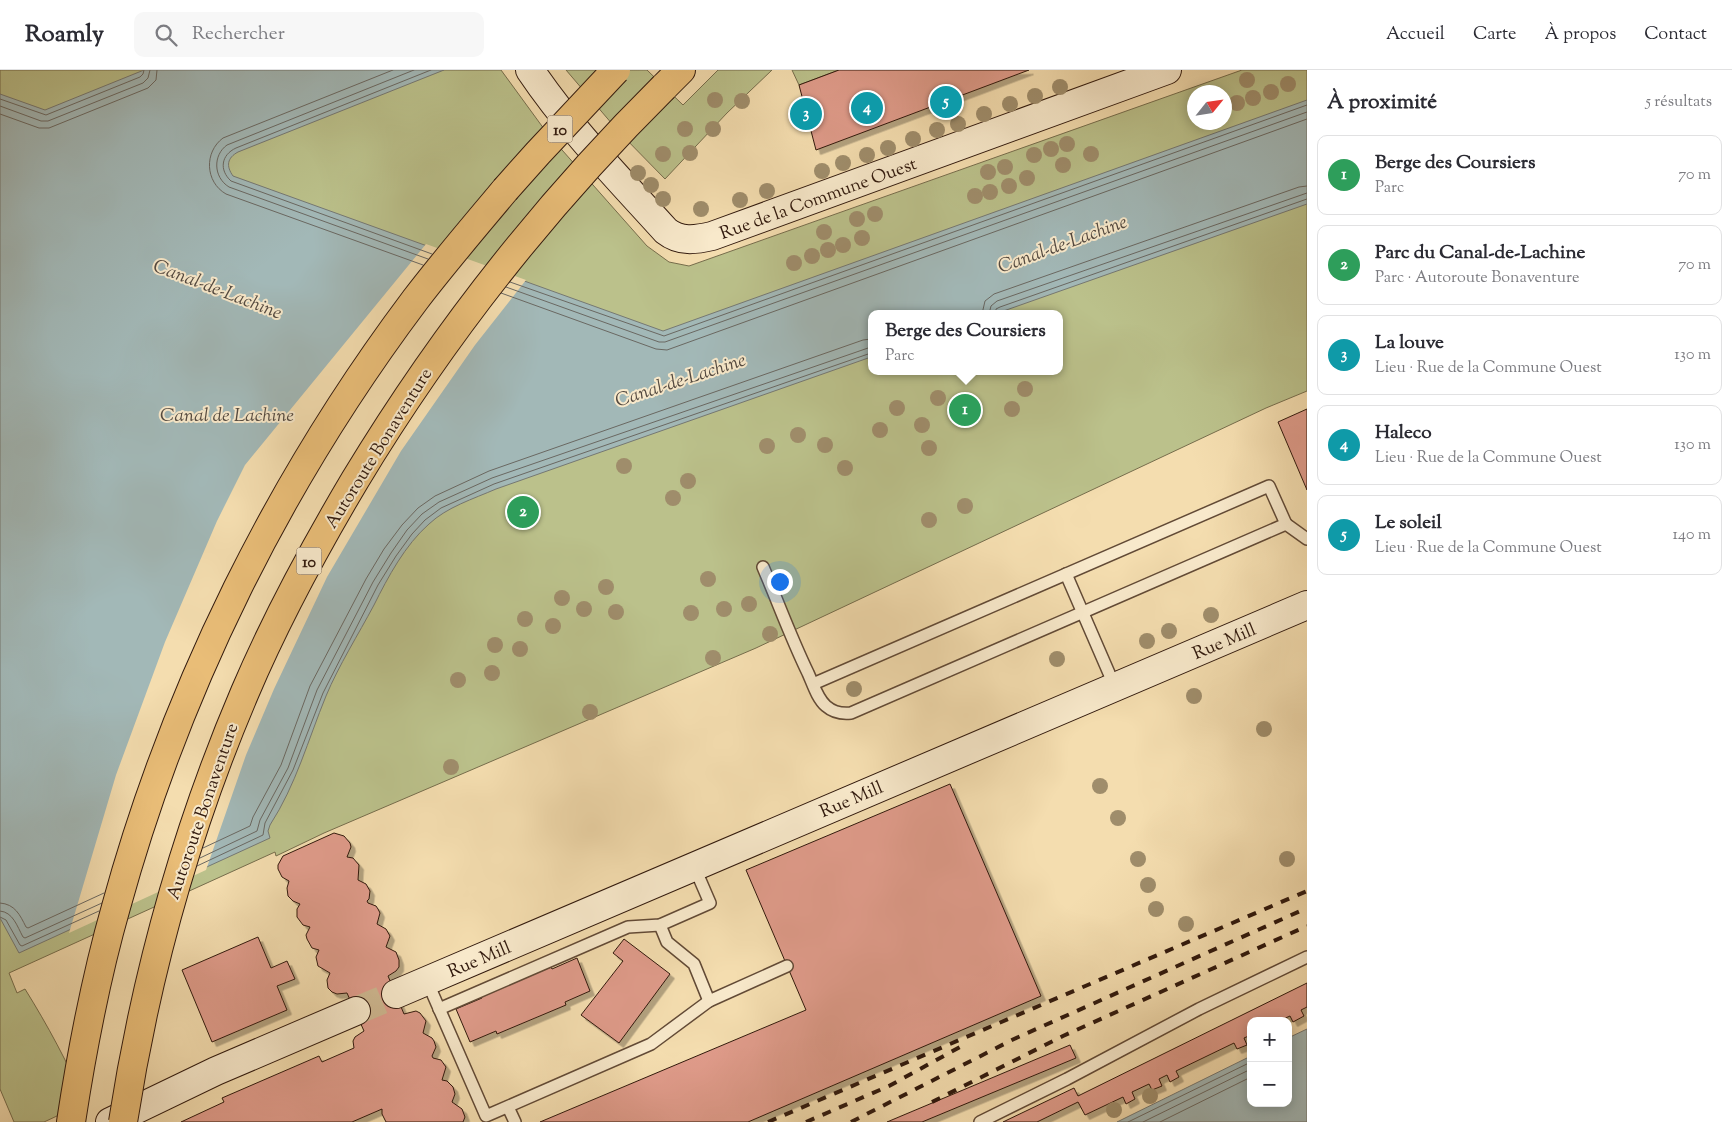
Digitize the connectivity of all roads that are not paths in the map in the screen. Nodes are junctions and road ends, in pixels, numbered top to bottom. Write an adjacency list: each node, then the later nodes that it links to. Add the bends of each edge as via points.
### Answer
1 (530, 70): 3 (street, Rue de la Commune Ouest, via 566,119 666,231 677,238 693,240 712,236)
2 (616, 70): 24 (highway, 10, bridge, via 531,160 416,298 318,443 248,566 194,684 133,849 101,964)
3 (1167, 70)
4 (672, 78): 23 (highway, Autoroute Bonaventure / 10, bridge, via 562,195 466,314 398,412 298,580 233,720 185,852 161,934 130,1078)
5 (1286, 524): 6 (lane); 8 (lane, via 1269,486); 10 (lane)
6 (1307, 539)
7 (763, 567): 11 (lane)
8 (1066, 574): 10 (lane); 11 (lane)
9 (1307, 605): 12 (street, Rue Mill)
10 (1083, 612): 11 (lane, via 851,713 839,713 827,707); 12 (lane)
11 (813, 684)
12 (1115, 688): 13 (street, Rue Mill)
13 (694, 866): 14 (lane, via 710,902); 17 (street, Rue Mill)
14 (660, 925): 19 (lane, via 667,942 694,964); 20 (lane, via 628,927)
15 (1307, 957): 27 (lane)
16 (787, 966): 19 (lane)
17 (427, 981): 18 (street, Rue Mill); 20 (lane)
18 (396, 994)
19 (708, 1001): 22 (lane, via 651,1044)
20 (439, 1008): 22 (lane, via 486,1116)
21 (356, 1011): 23 (street, via 216,1072)
22 (508, 1107): 26 (lane)
23 (133, 1118): 25 (street)
24 (71, 1122)
25 (110, 1122)
26 (515, 1122)
27 (980, 1122)

